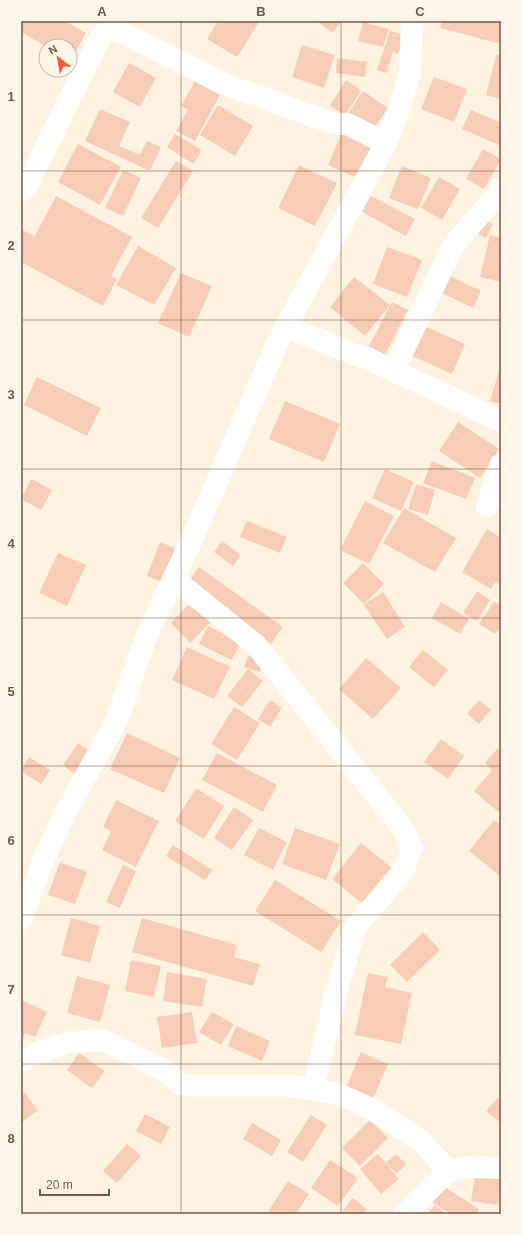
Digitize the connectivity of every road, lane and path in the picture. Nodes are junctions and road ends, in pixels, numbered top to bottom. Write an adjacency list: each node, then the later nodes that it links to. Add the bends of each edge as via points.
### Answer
1 (412, 21): 3 (street, via 410,72)
2 (109, 26): 3 (street, via 224,84 335,124 347,124); 5 (street, via 102,34)
3 (386, 143): 6 (street)
4 (501, 188): 7 (street, via 453,246)
5 (21, 192)
6 (285, 327): 7 (street); 11 (street)
7 (394, 370): 8 (street)
8 (501, 421)
9 (501, 464): 10 (street)
10 (487, 506)
11 (174, 579): 12 (street, via 146,637 117,720 63,817); 14 (street, via 256,645 404,830 412,848 403,871 355,928)
12 (21, 920)
13 (21, 1061): 14 (street, via 71,1042 103,1040 163,1070 181,1084 295,1086)
14 (313, 1089): 16 (street, via 338,1094 370,1108 421,1141)
15 (501, 1168): 16 (street, via 470,1167)
16 (448, 1171): 17 (street)
17 (405, 1214)

